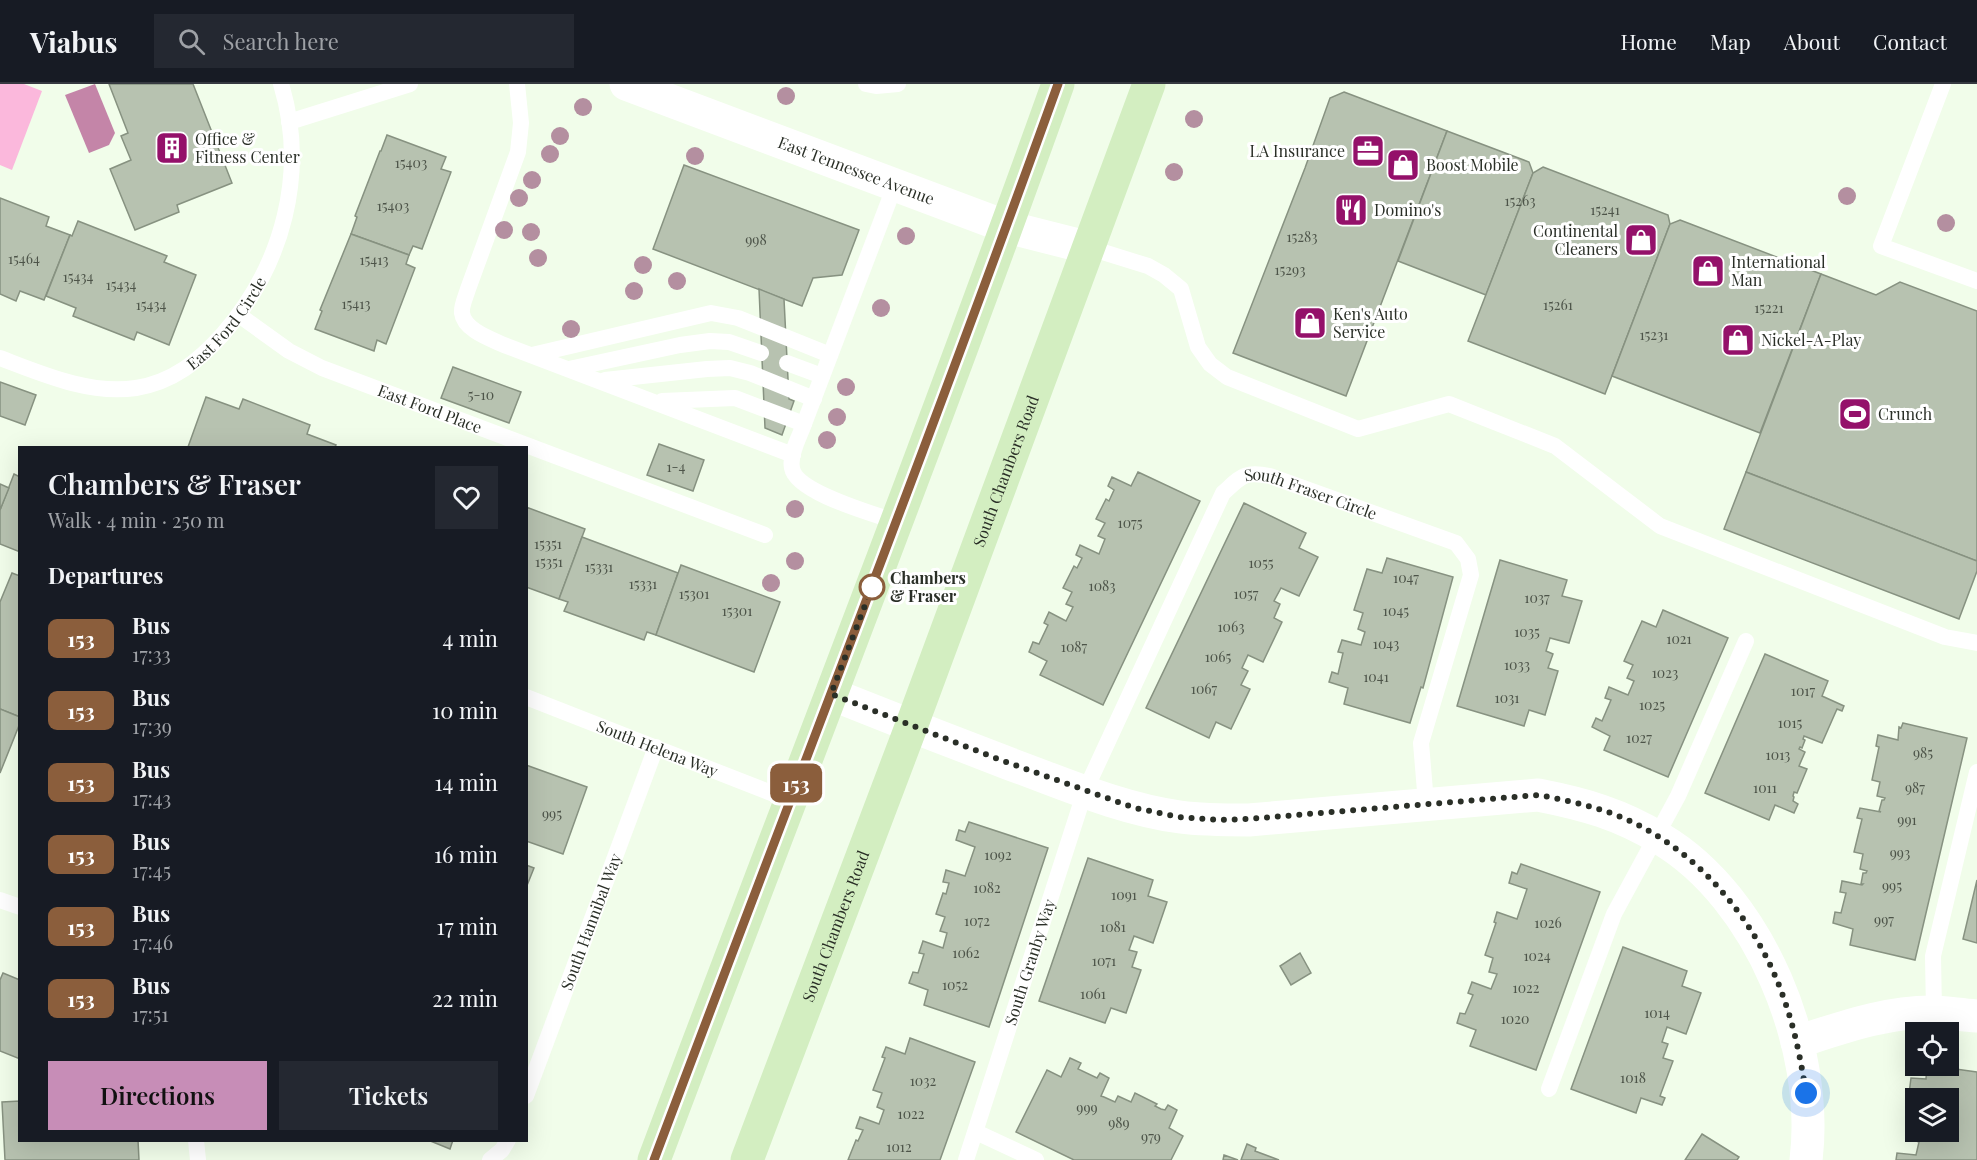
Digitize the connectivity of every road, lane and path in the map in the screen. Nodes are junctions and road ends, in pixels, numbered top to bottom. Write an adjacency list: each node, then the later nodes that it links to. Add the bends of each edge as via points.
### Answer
1 (281, 84): 10 (lane, East Ford Circle)
2 (410, 84): 10 (lane)
3 (517, 84): 17 (lane, via 521,123 518,152 463,307 464,320 469,325)
4 (626, 84): 11 (street, East Tennessee Avenue)
5 (866, 84): 6 (lane)
6 (898, 84)
7 (1058, 84): 12 (main road)
8 (1149, 84): 13 (main road, South Chambers Road)
9 (1943, 84): 14 (lane, via 1881,246)
10 (290, 122): 15 (lane, East Ford Circle, via 291,182 283,226 267,267)
11 (895, 185): 12 (street, East Tennessee Avenue); 18 (lane)
12 (1007, 227): 13 (street, East Tennessee Avenue); 28 (main road)
13 (1090, 248): 31 (lane, via 1148,266 1181,289 1198,347 1210,364 1227,377 1358,429 1449,404 1555,446 1660,526 1945,637); 34 (main road, South Chambers Road)
14 (1977, 281)
15 (238, 315): 19 (lane, East Ford Circle, via 180,373 133,388 66,382); 29 (lane, East Ford Place, via 277,344 322,368)
16 (761, 353): 21 (lane, via 729,342 710,341)
17 (531, 355): 18 (lane, via 711,313 738,318); 21 (lane)
18 (830, 355): 22 (lane)
19 (0, 358)
20 (787, 363): 22 (lane)
21 (568, 369): 23 (lane)
22 (822, 376): 24 (lane)
23 (601, 381): 24 (lane, via 730,368); 25 (lane)
24 (814, 399): 26 (lane)
25 (655, 402): 26 (lane, via 735,398); 27 (lane)
26 (804, 424): 27 (lane)
27 (793, 455): 28 (lane, via 794,474 807,486)
28 (897, 522): 32 (main road)
29 (765, 535)
30 (1746, 641): 40 (lane)
31 (1977, 643)
32 (831, 694): 34 (street); 38 (main road)
33 (528, 698): 35 (lane, South Helena Way)
34 (911, 727): 37 (street); 54 (main road, South Chambers Road)
35 (656, 747): 38 (lane, South Helena Way); 47 (lane, South Hannibal Way)
36 (1977, 772): 43 (lane, via 1933,956)
37 (1085, 791): 39 (street, via 1135,808 1218,820); 39 (lane, South Fraser Circle, via 1223,493 1251,473 1270,476 1456,543 1468,559 1472,575 1421,744); 48 (lane, South Granby Way)
38 (789, 800): 53 (main road)
39 (1426, 803): 40 (street, via 1538,795 1581,803 1623,818)
40 (1656, 836): 45 (street, via 1697,866 1740,916 1759,945 1784,998); 46 (lane, via 1614,914)
41 (0, 900): 42 (lane)
42 (18, 907)
43 (1934, 1012): 44 (street); 45 (street, via 1861,1022)
44 (1977, 1016)
45 (1797, 1042): 57 (street, via 1806,1093)
46 (1549, 1089)
47 (528, 1090)
48 (976, 1132): 55 (lane, South Granby Way); 56 (lane)
49 (196, 1142): 51 (lane)
50 (507, 1142): 52 (lane)
51 (198, 1160)
52 (490, 1160)
53 (654, 1160)
54 (747, 1160)
55 (966, 1160)
56 (1036, 1160)
57 (1806, 1160)

